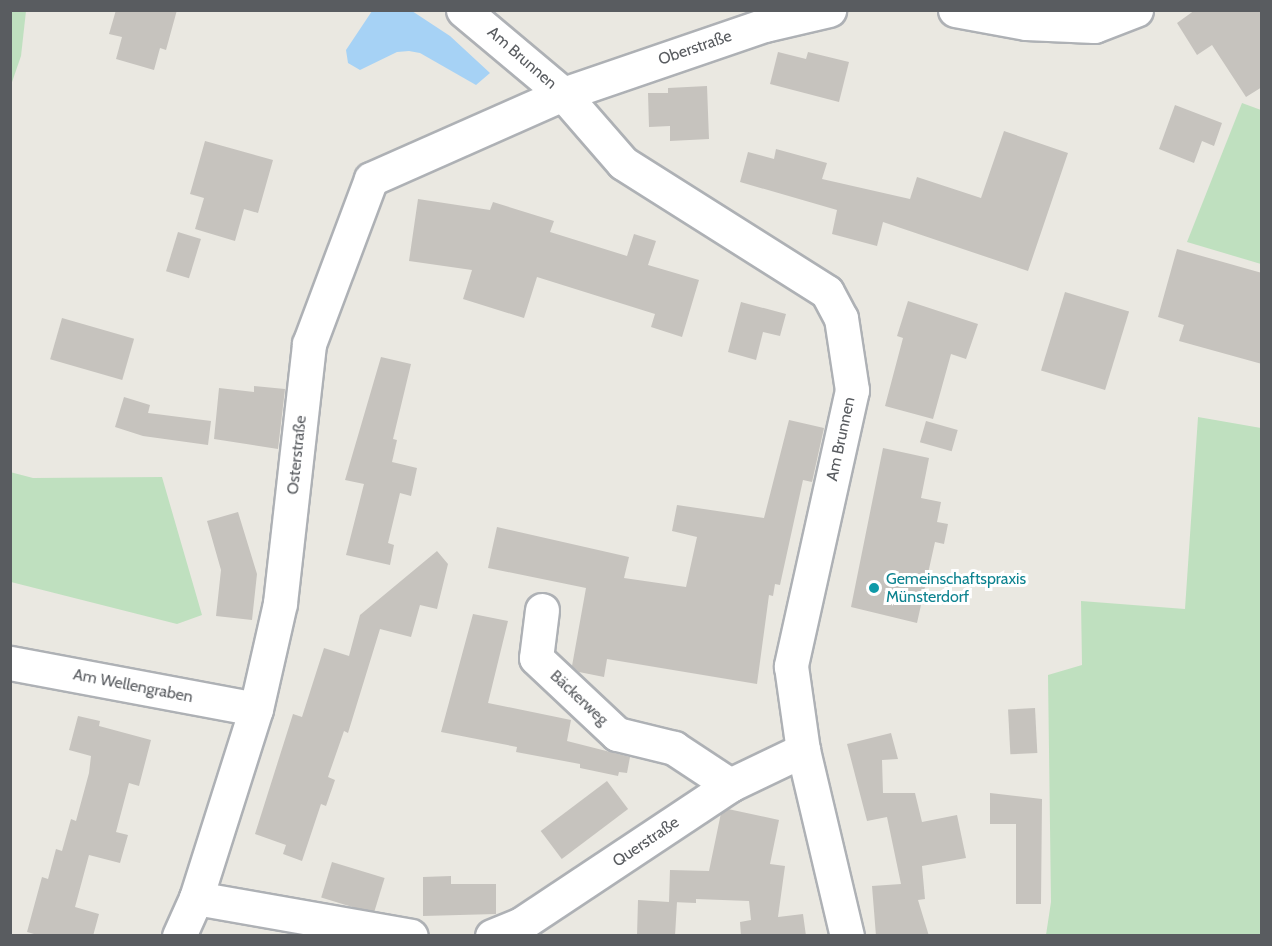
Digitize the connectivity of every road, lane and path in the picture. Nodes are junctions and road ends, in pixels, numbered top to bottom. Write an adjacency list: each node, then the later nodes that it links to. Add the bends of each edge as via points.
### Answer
1 (463, 10): 5 (street, Am Brunnen)
2 (829, 10): 5 (street, Oberstraße, via 765,25)
3 (955, 10): 4 (street, via 1026,23 1094,26)
4 (1136, 10)
5 (563, 94): 8 (street, Osterstraße, via 372,179 309,344 280,603); 9 (street, Am Brunnen, via 623,163 828,292 841,318 852,390 791,666)
6 (542, 610): 10 (street, Bäckerweg, via 536,658 617,734 674,748)
7 (10, 663): 8 (street, Am Wellengraben)
8 (256, 710): 11 (street, Osterstraße)
9 (803, 750): 10 (street, Querstraße); 15 (street, Am Brunnen)
10 (730, 785): 14 (street, Querstraße, via 530,919)
11 (196, 898): 12 (street, Osterstraße); 13 (street)
12 (179, 936)
13 (411, 936)
14 (492, 936)
15 (847, 936)

